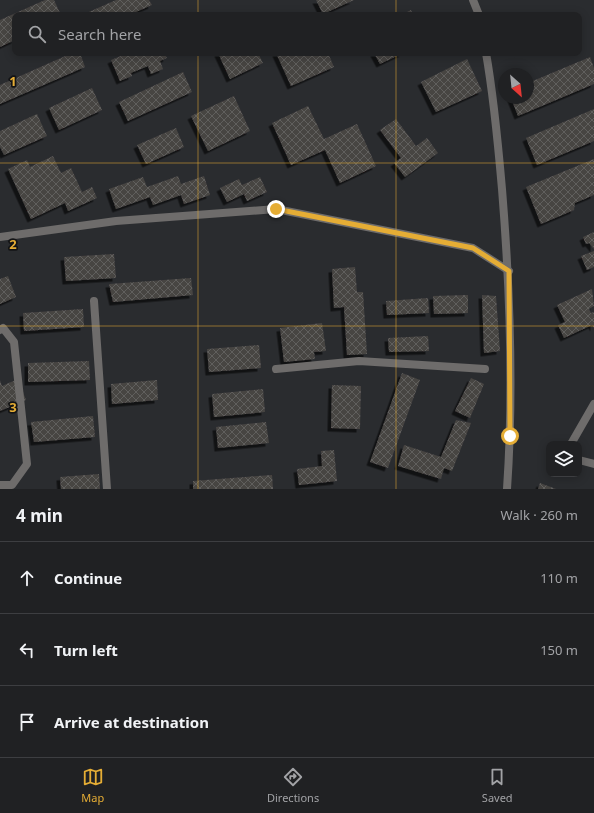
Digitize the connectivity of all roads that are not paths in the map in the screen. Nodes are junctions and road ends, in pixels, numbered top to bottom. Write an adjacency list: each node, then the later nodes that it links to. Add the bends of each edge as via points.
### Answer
1 (473, 0): 2 (street)
2 (477, 12)
3 (487, 56): 5 (street, via 493,92)
4 (0, 237): 5 (street, via 116,220 276,209 473,248)
5 (509, 271): 16 (street, via 510,436)
6 (94, 301): 15 (street)
7 (0, 330): 14 (street, via 3,328 14,342 27,464 12,485)
8 (276, 369): 9 (street, via 359,361)
9 (485, 369)
10 (594, 404): 11 (street)
11 (573, 441)
12 (582, 461): 13 (street)
13 (594, 464)
14 (0, 484)
15 (107, 489)
16 (507, 489)

